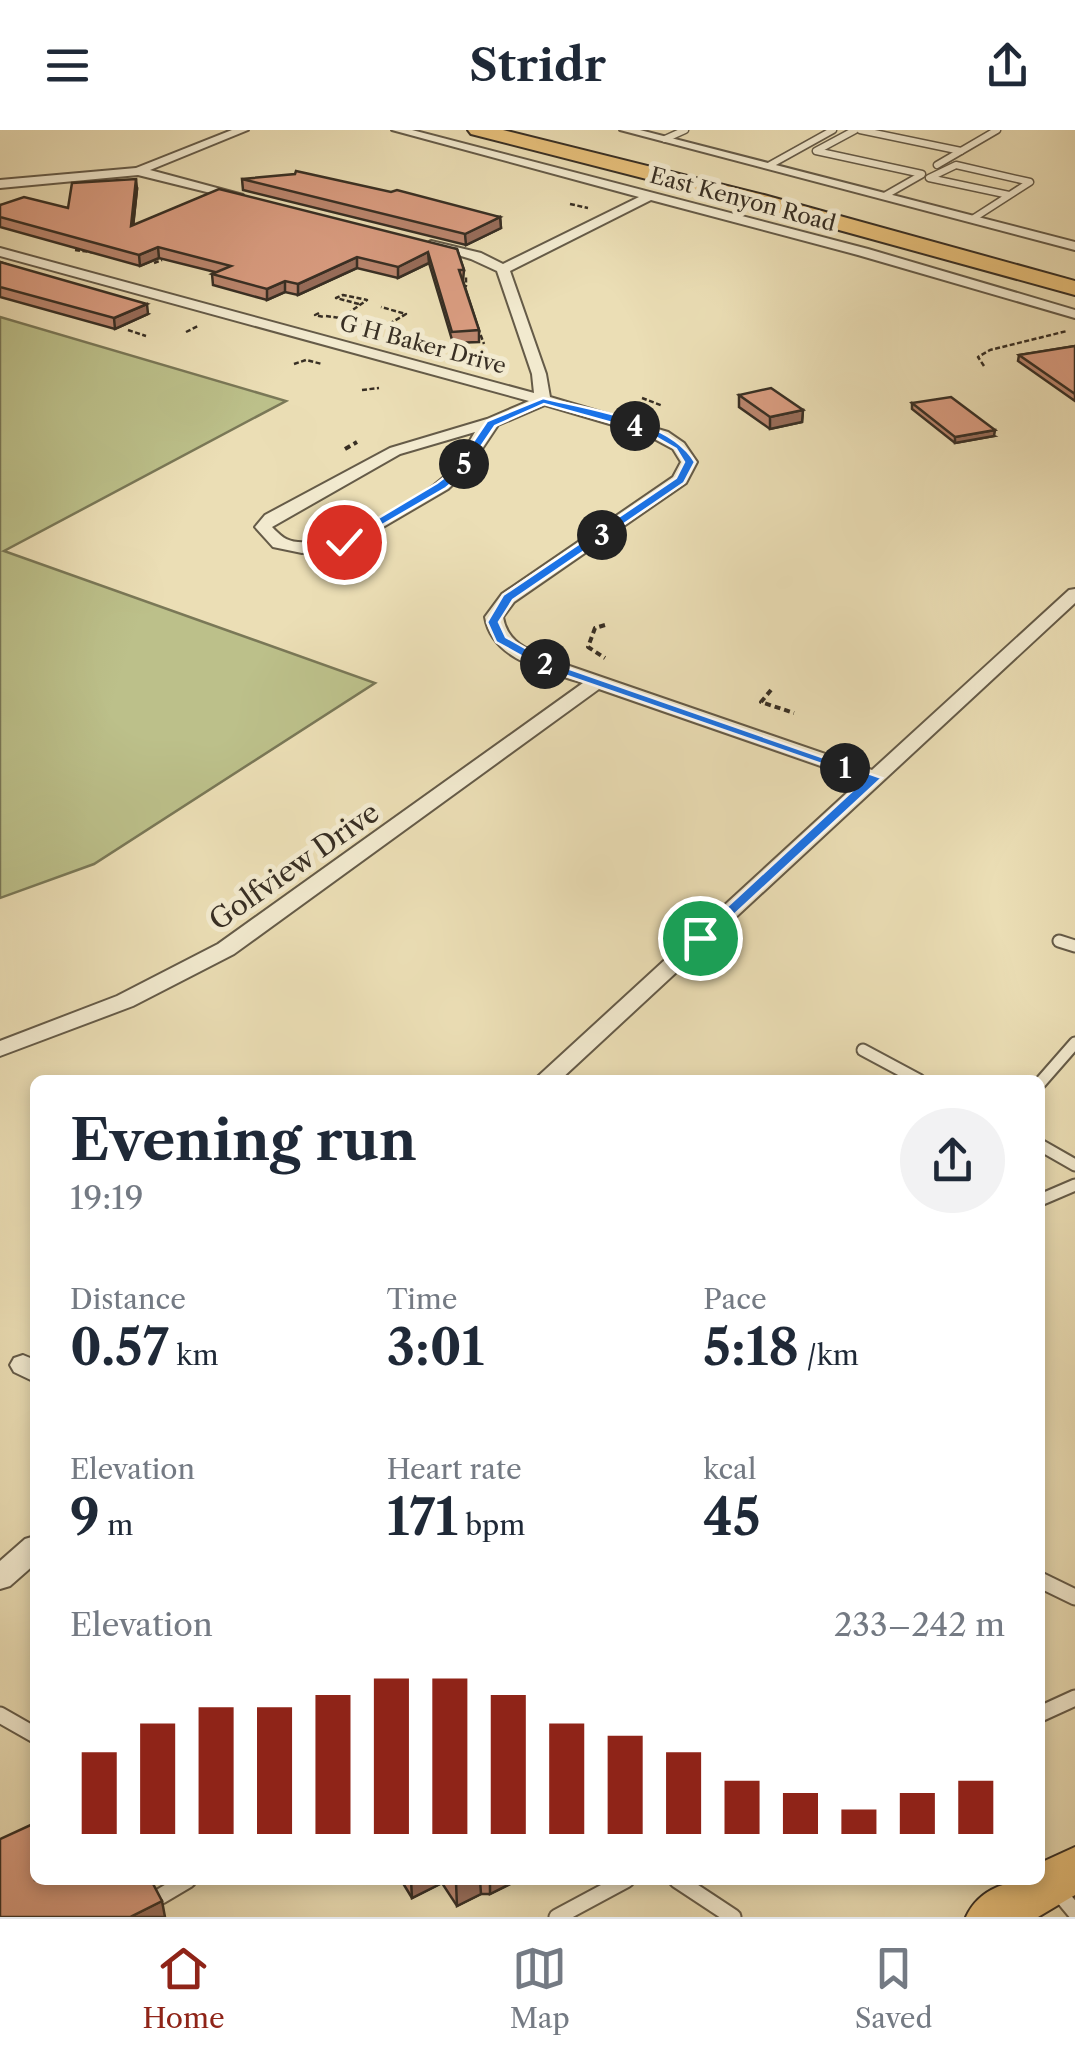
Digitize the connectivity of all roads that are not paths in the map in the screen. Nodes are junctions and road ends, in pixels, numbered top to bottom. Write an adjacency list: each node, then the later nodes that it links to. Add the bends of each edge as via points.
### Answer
1 (242, 130): 13 (street)
2 (398, 130): 17 (street, East Kenyon Road)
3 (478, 130): 26 (highway)
4 (548, 130): 25 (highway)
5 (626, 130): 10 (street)
6 (685, 130): 10 (lane)
7 (834, 130): 12 (lane)
8 (858, 130): 11 (lane); 14 (lane, via 816,151)
9 (997, 130): 11 (lane)
10 (665, 140): 12 (street)
11 (962, 151): 14 (lane)
12 (770, 166): 16 (street)
13 (138, 172): 15 (street); 19 (street)
14 (922, 174): 16 (lane)
15 (0, 184)
16 (886, 195): 20 (street)
17 (650, 196): 24 (street); 27 (street, East Kenyon Road)
18 (1010, 196): 18 (lane, via 1030,182 953,165 929,178); 20 (lane)
19 (257, 202)
20 (974, 218): 22 (street)
21 (411, 240): 24 (street)
22 (1075, 246)
23 (0, 252): 28 (street, G H Baker Drive)
24 (503, 268): 28 (street)
25 (1075, 268)
26 (1075, 288)
27 (1075, 314)
28 (543, 401): 29 (street); 31 (street, G H Baker Drive, via 652,431 680,447 689,462 680,480 508,598 494,617 497,633 514,650)
29 (491, 423): 29 (street, via 394,451 271,518 264,532 301,548 344,542 442,486)
30 (1075, 594): 32 (street)
31 (595, 683): 32 (street, G H Baker Drive); 36 (street, Golfview Drive, via 226,950 125,1002)
32 (875, 778): 38 (street)
33 (1059, 941): 34 (lane)
34 (1075, 946)
35 (1075, 1042): 40 (lane)
36 (0, 1049)
37 (863, 1050): 39 (lane)
38 (551, 1075)
39 (910, 1075)
40 (1045, 1078)
41 (1045, 1148): 42 (lane)
42 (1075, 1165)
43 (1075, 1186): 44 (lane)
44 (1045, 1198)
45 (30, 1551): 46 (street)
46 (0, 1578)
47 (1045, 1582): 48 (lane)
48 (1075, 1597)
49 (1075, 1698): 50 (lane)
50 (1045, 1712)
51 (0, 1715): 52 (lane)
52 (30, 1732)
53 (1060, 1883): 60 (main road)
54 (180, 1885): 57 (lane)
55 (617, 1885): 58 (lane)
56 (685, 1885): 59 (lane)
57 (161, 1896)
58 (557, 1917)
59 (733, 1917)
60 (992, 1917)

